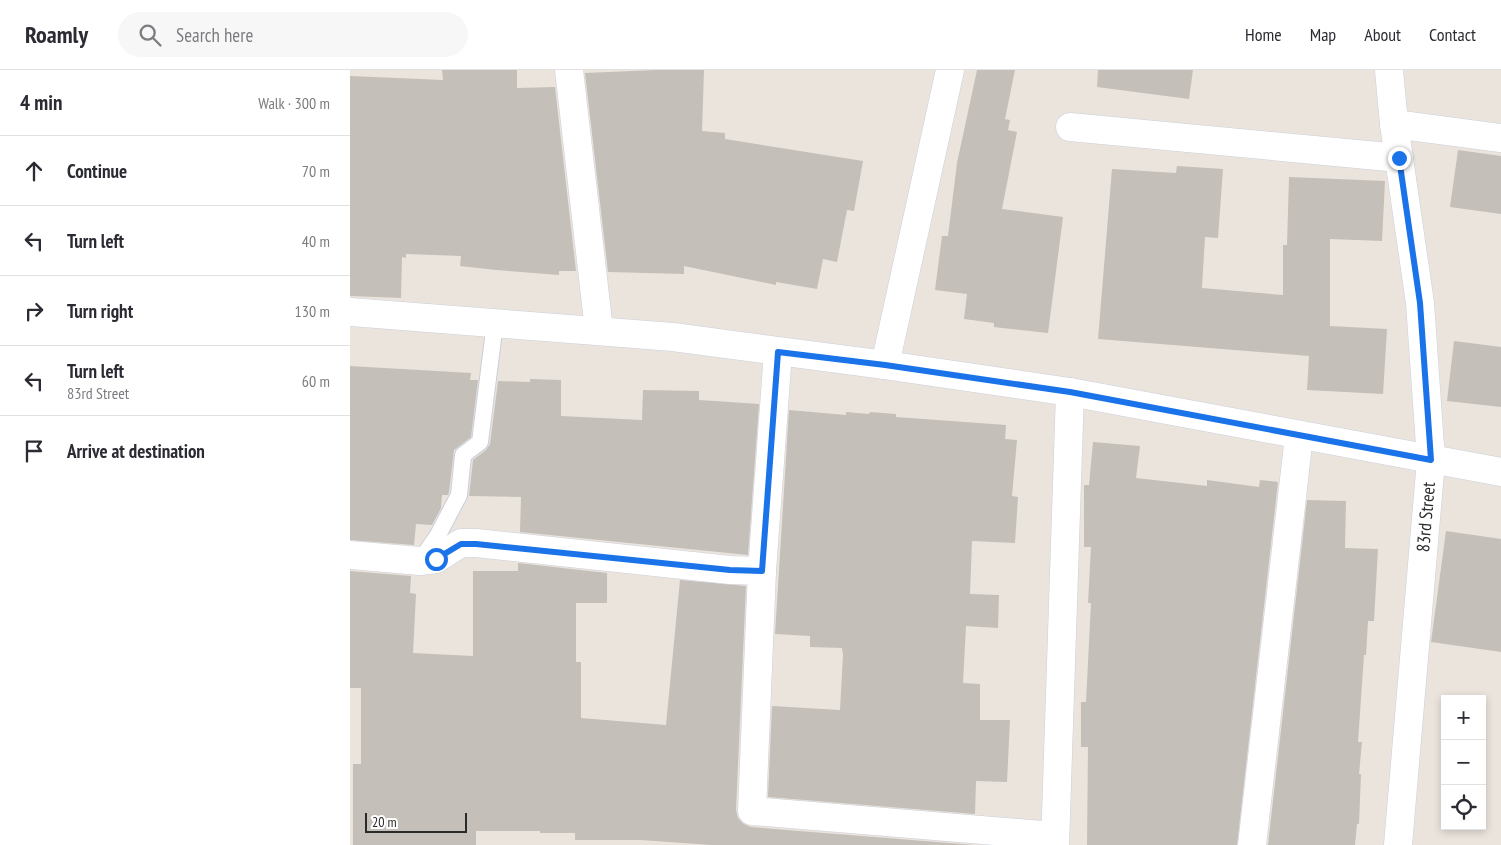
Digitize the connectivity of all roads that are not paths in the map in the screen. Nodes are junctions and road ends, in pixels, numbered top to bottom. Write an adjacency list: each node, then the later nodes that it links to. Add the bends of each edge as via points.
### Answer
1 (569, 70): 10 (street)
2 (950, 70): 12 (street)
3 (1389, 70): 4 (street, 83rd Street)
4 (1394, 124): 6 (street); 7 (street, 83rd Street)
5 (1070, 127): 7 (street)
6 (1501, 138)
7 (1399, 158): 15 (street, 83rd Street, via 1420,303)
8 (350, 312): 9 (street)
9 (496, 323): 10 (street); 18 (lane, via 480,442 463,455 458,496)
10 (599, 330): 11 (street)
11 (778, 352): 12 (street); 19 (street)
12 (885, 365): 13 (street)
13 (1070, 392): 14 (street); 20 (street)
14 (1299, 436): 15 (street); 21 (street)
15 (1431, 460): 16 (street); 22 (street, 83rd Street)
16 (1501, 472)
17 (350, 555): 18 (street)
18 (420, 561): 19 (street, via 436,559 461,544 476,544)
19 (762, 571): 20 (street, via 752,811)
20 (1055, 840)
21 (1252, 845)
22 (1398, 845)

